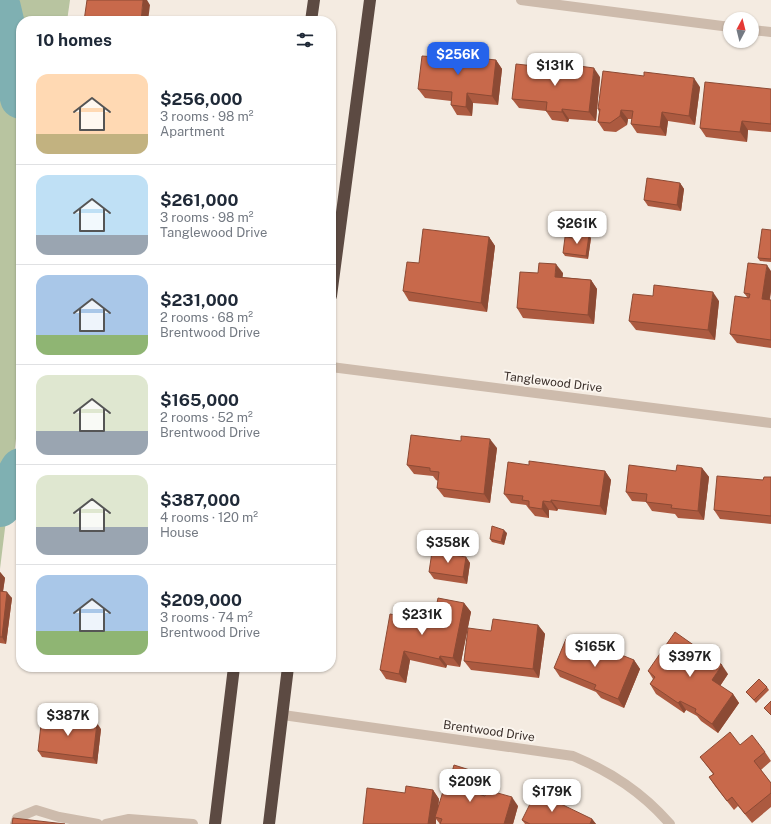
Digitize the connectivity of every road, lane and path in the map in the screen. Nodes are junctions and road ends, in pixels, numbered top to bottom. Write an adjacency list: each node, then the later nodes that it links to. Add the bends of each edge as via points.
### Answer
1 (314, 0): 4 (highway)
2 (370, 0): 8 (highway)
3 (521, 0): 5 (street)
4 (312, 16)
5 (723, 26)
6 (759, 31): 7 (street)
7 (771, 32)
8 (336, 258)
9 (336, 368): 10 (street, Tanglewood Drive)
10 (771, 423)
11 (233, 672): 18 (highway)
12 (287, 672): 13 (highway)
13 (283, 715): 19 (highway); 20 (street, Brentwood Drive, via 573,756 603,769 635,791)
14 (15, 824): 15 (street, via 17,818 36,810)
15 (98, 824)
16 (106, 824): 17 (street, via 129,819)
17 (194, 824)
18 (215, 824)
19 (269, 824)
20 (670, 824)

